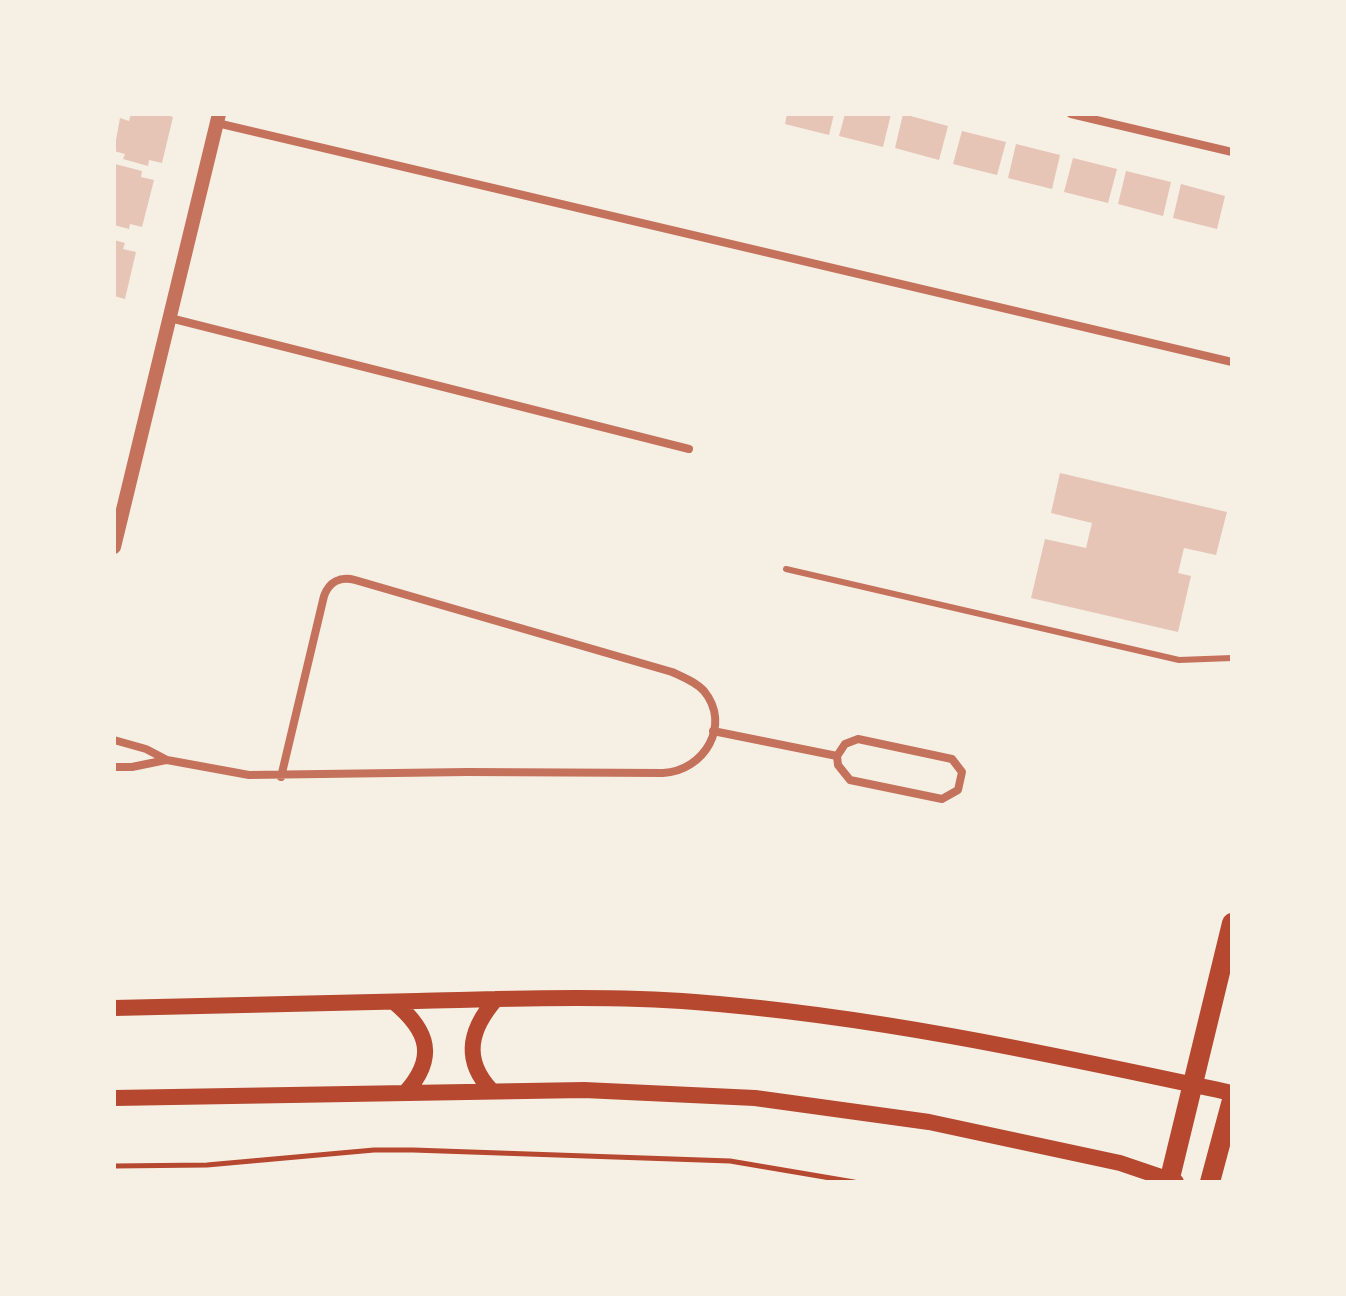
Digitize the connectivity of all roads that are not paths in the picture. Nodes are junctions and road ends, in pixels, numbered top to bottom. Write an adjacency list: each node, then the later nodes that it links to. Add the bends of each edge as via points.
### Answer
1 (1071, 114): 3 (street)
2 (218, 118): 4 (street); 5 (street)
3 (1232, 152)
4 (170, 318): 6 (street); 7 (street)
5 (1232, 362)
6 (689, 449)
7 (114, 547)
8 (786, 569): 9 (lane, via 1179,660)
9 (1232, 658)
10 (713, 731): 12 (street); 15 (street, via 697,762 675,772); 15 (street, via 711,703 685,677 340,579 324,596)
11 (114, 740): 13 (street)
12 (837, 756): 12 (street, via 842,772 860,784 942,799 958,790 962,781 952,759 865,739 850,741)
13 (167, 760): 14 (street); 15 (street)
14 (114, 767)
15 (281, 777)
16 (1232, 923): 20 (main road)
17 (496, 999): 18 (main road); 20 (main road, via 692,1002 859,1019); 21 (main road, via 480,1020 472,1053 477,1072)
18 (394, 1002): 19 (main road); 22 (main road, via 419,1029 425,1053 419,1077)
19 (114, 1008)
20 (1194, 1085): 23 (main road); 26 (main road)
21 (491, 1090): 22 (main road); 26 (main road, via 670,1092 840,1108 1091,1156)
22 (405, 1093): 24 (main road)
23 (1232, 1093)
24 (114, 1098)
25 (1232, 1100): 27 (main road)
26 (1172, 1181)
27 (1210, 1182)

